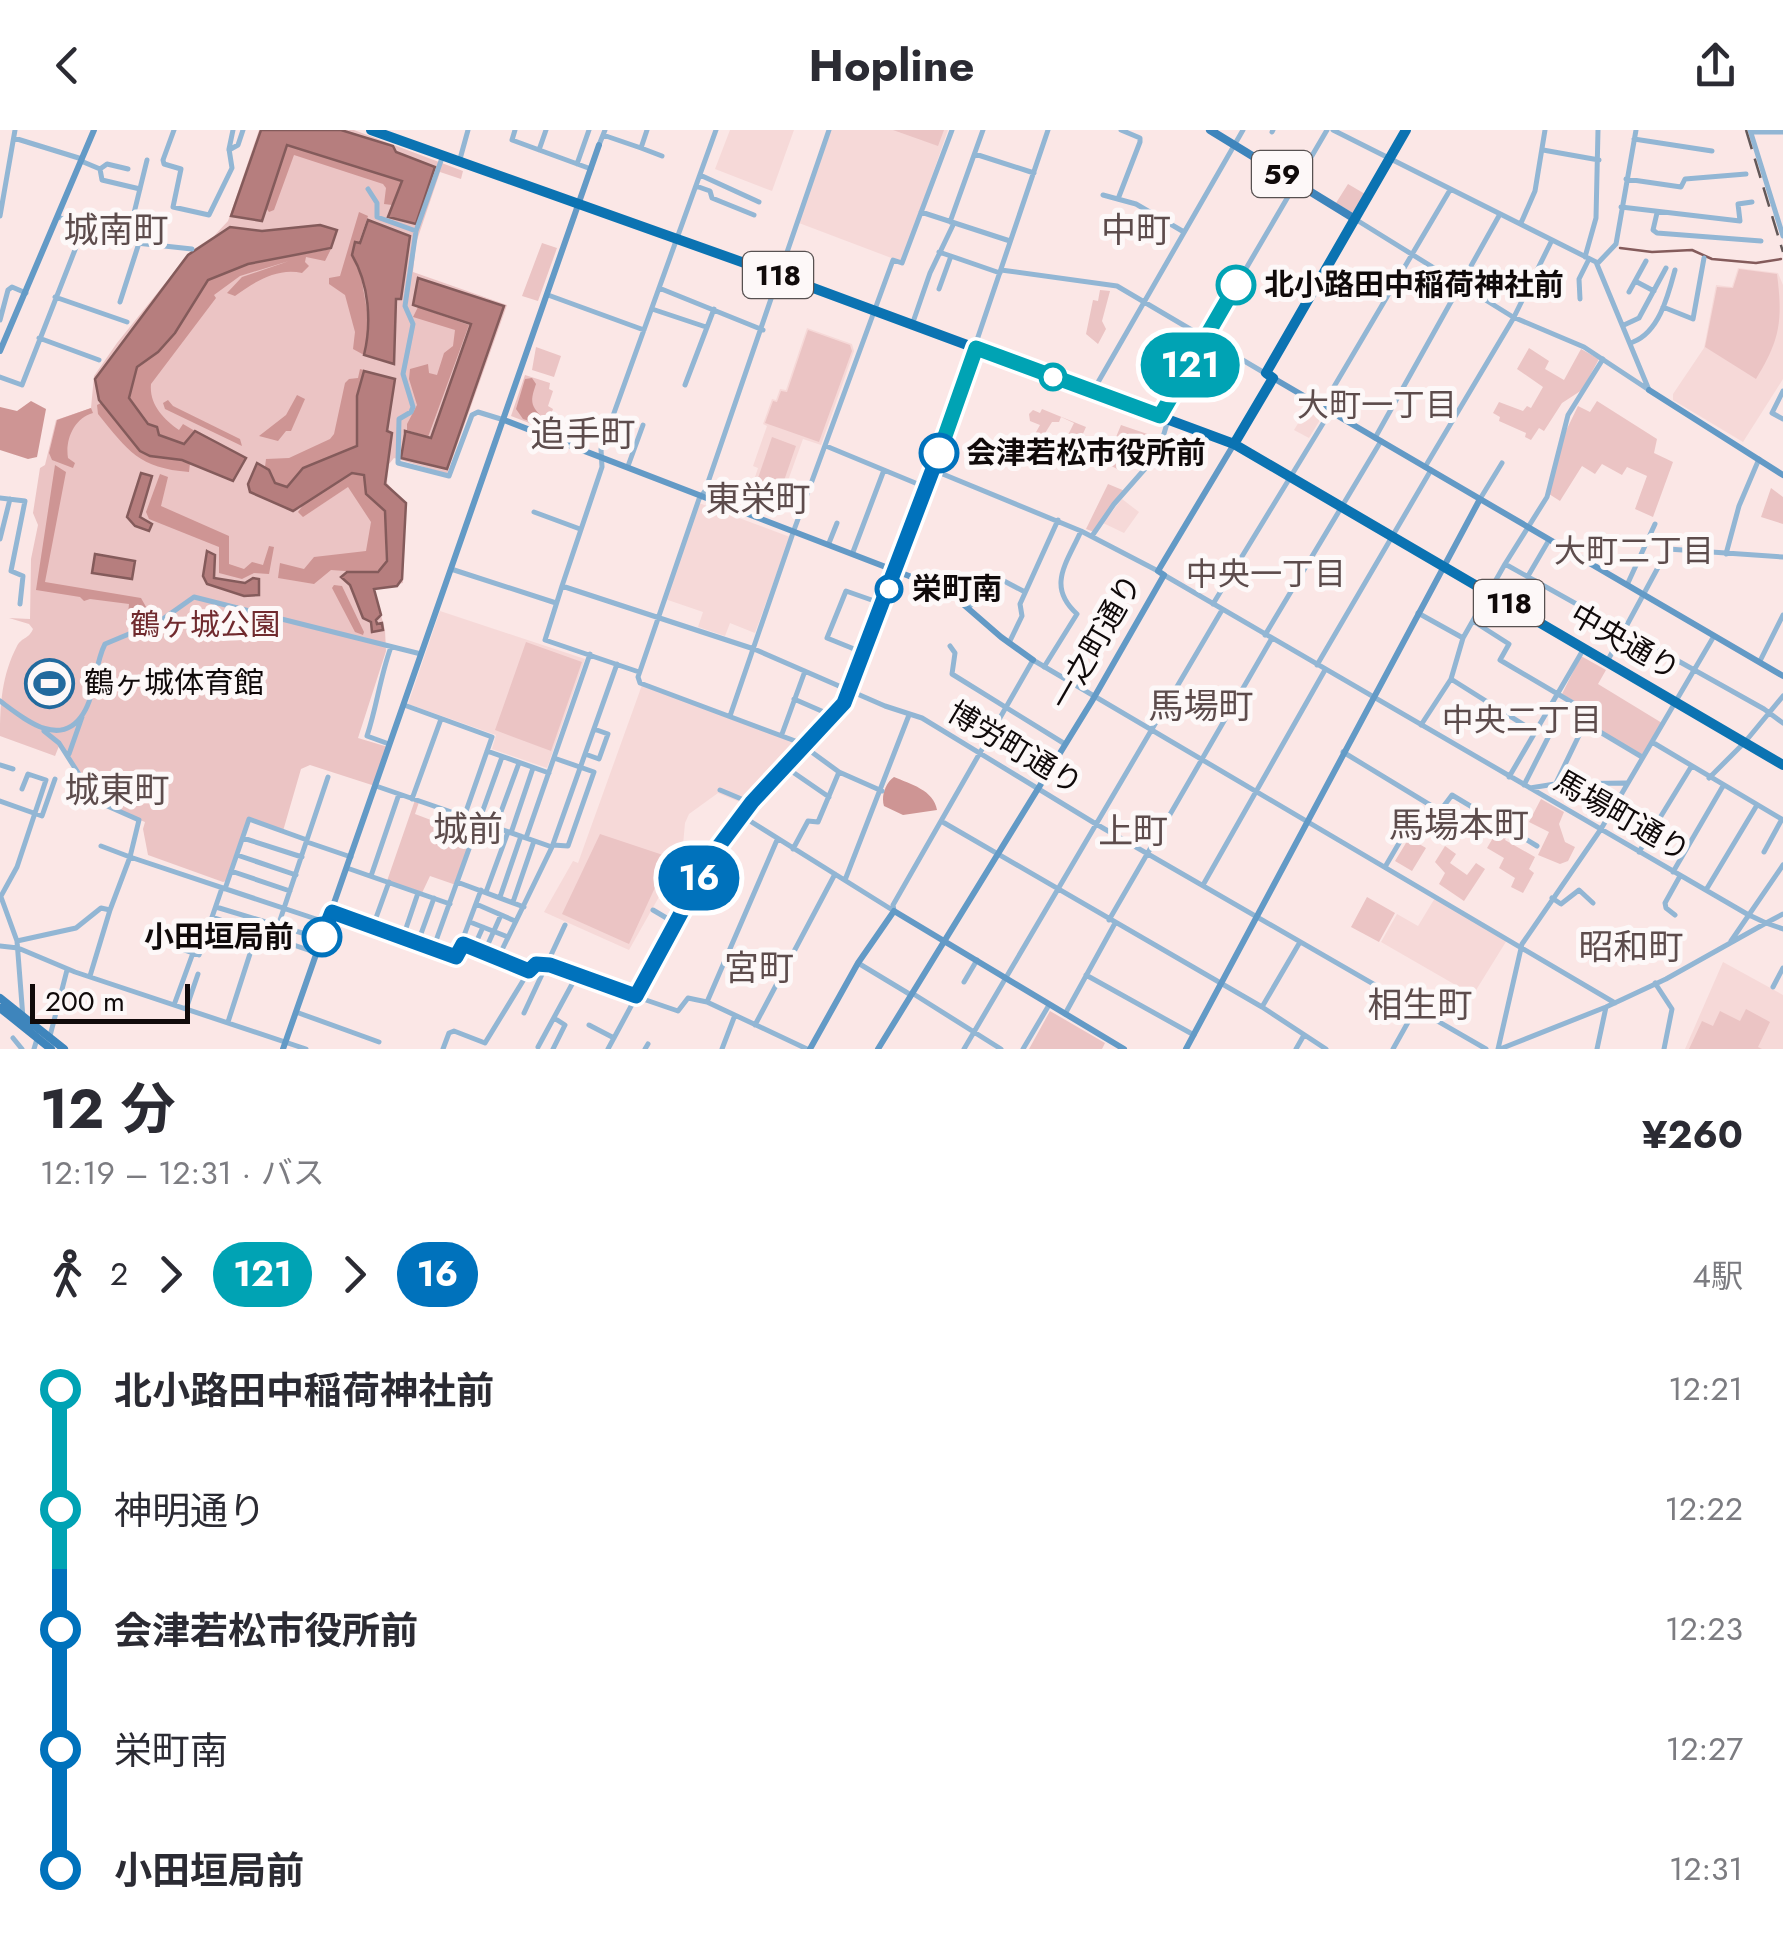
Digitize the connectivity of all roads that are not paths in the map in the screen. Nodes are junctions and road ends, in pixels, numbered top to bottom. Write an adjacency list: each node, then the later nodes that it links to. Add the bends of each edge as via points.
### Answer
1 (94, 130): 39 (street)
2 (174, 130): 32 (street, via 164,160 181,168 173,207 209,215 232,168)
3 (233, 130): 32 (street)
4 (243, 130): 32 (street, via 238,146)
5 (371, 130): 38 (highway, 118)
6 (468, 130): 43 (street)
7 (515, 130): 33 (street, via 512,140)
8 (546, 130): 33 (street)
9 (589, 130): 44 (street)
10 (647, 130): 31 (street)
11 (716, 130): 50 (street)
12 (829, 130): 95 (street)
13 (952, 130): 63 (street)
14 (983, 130): 36 (street)
15 (1048, 130): 48 (street)
16 (1121, 130): 58 (street, via 1140,142)
17 (1210, 130): 29 (main road, 59)
18 (1244, 130): 29 (street)
19 (1330, 130): 41 (street); 52 (street)
20 (1406, 130): 41 (highway, 一之町通り)
21 (1545, 130): 34 (street)
22 (1598, 130): 42 (street)
23 (1636, 130): 28 (street)
24 (1751, 131): 26 (street); 73 (street)
25 (604, 132): 30 (street); 31 (street)
26 (1779, 132)
27 (15, 134): 39 (street); 68 (street)
28 (1634, 139): 35 (street); 51 (street)
29 (1235, 145): 52 (main road, 59); 75 (street)
30 (599, 146): 47 (street)
31 (641, 148): 37 (street)
32 (229, 150)
33 (539, 150): 44 (street)
34 (1541, 150): 42 (street); 72 (street, via 1535,191)
35 (1712, 151)
36 (974, 154): 48 (street); 71 (street)
37 (662, 156)
38 (442, 157): 43 (highway, 118); 74 (street)
39 (82, 160): 45 (street); 69 (street)
40 (147, 160): 55 (street)
41 (1389, 160): 56 (street); 70 (highway, 一之町通り)
42 (1598, 160): 87 (street)
43 (459, 162): 61 (highway, 118)
44 (577, 164): 47 (street)
45 (100, 169): 46 (street); 55 (street, via 102,180)
46 (128, 169)
47 (591, 169): 61 (street)
48 (1034, 173): 80 (street)
49 (1746, 174): 51 (street, via 1685,179 1681,186)
50 (700, 175): 53 (street); 59 (street)
51 (1626, 179): 62 (street)
52 (1296, 182): 70 (main road, 59); 122 (street)
53 (696, 186): 67 (street); 78 (street)
54 (368, 188): 74 (street, via 378,203 377,217)
55 (140, 189): 65 (street)
56 (1450, 190): 66 (street); 86 (street)
57 (1102, 194): 58 (street)
58 (1118, 199): 75 (street)
59 (759, 202)
60 (1752, 202): 64 (street, via 1738,204 1740,220)
61 (579, 204): 78 (highway, 118); 104 (street)
62 (1621, 207): 64 (street); 90 (street, via 1616,244)
63 (921, 212): 71 (street); 112 (street)
64 (1657, 212): 81 (street, via 1657,233)
65 (134, 214)
66 (1500, 214): 72 (street); 98 (street)
67 (754, 215)
68 (0, 216)
69 (58, 217): 77 (street, via 78,224); 103 (street)
70 (1354, 220): 86 (street); 129 (highway, 一之町通り)
71 (952, 222): 80 (street); 84 (street)
72 (1520, 224): 79 (street)
73 (1781, 225): 76 (street)
74 (416, 231): 136 (street, via 405,306 414,324 402,374 413,407 400,419 398,464 448,476 472,415)
75 (1184, 232): 107 (street)
76 (1783, 236)
77 (80, 237): 82 (street); 105 (street)
78 (677, 240): 95 (highway, 118); 99 (street)
79 (1552, 240): 87 (street); 113 (street)
80 (1010, 242): 93 (street)
81 (1761, 242)
82 (139, 243): 83 (street); 108 (street)
83 (192, 250)
84 (938, 252): 85 (street); 94 (street)
85 (951, 256): 93 (street); 96 (street)
86 (1412, 256): 98 (street); 134 (street)
87 (1587, 258): 90 (street); 106 (street)
88 (1704, 258): 109 (street, via 1693,318)
89 (1646, 261): 97 (street)
90 (1597, 264): 117 (street)
91 (1666, 268): 101 (street)
92 (1675, 270): 109 (street)
93 (1001, 272): 107 (street, via 1114,285); 124 (street)
94 (930, 273): 96 (street); 116 (street)
95 (781, 276): 112 (highway, 118); 120 (street)
96 (942, 278): 100 (street)
97 (1636, 281): 101 (street); 102 (street)
98 (1462, 286): 113 (street); 139 (street)
99 (659, 288): 110 (street); 111 (street)
100 (938, 289)
101 (1654, 291): 117 (street, via 1639,318)
102 (1629, 292)
103 (26, 293): 114 (street, via 8,290); 125 (street)
104 (548, 295): 119 (street); 136 (street)
105 (55, 297): 115 (street); 121 (street)
106 (1580, 299)
107 (1144, 300): 122 (street); 132 (street)
108 (120, 302)
109 (1663, 307): 123 (street, via 1646,336)
110 (714, 308): 118 (street); 120 (street)
111 (652, 309): 118 (street); 119 (street)
112 (874, 311): 116 (highway, 118); 141 (street)
113 (1513, 317): 126 (street); 146 (street)
114 (0, 320)
115 (128, 322)
116 (912, 325): 124 (highway, 118)
117 (1624, 325): 123 (street)
118 (706, 328): 130 (street)
119 (644, 330): 142 (street)
120 (763, 330): 152 (street)
121 (39, 338): 127 (street); 128 (street, via 22,385)
122 (1206, 338): 129 (street); 135 (street)
123 (1632, 342): 131 (street)
124 (976, 348): 132 (highway, 118); 148 (street)
125 (0, 352)
126 (1604, 359): 131 (street); 161 (street, via 1568,415 1549,492)
127 (99, 360)
128 (0, 376)
129 (1270, 376): 134 (street); 140 (highway, 一之町通り)
130 (685, 385)
131 (1649, 390): 143 (street)
132 (1094, 391): 135 (highway, 118)
133 (1783, 391): 137 (street, via 1772,412)
134 (1326, 409): 139 (street); 150 (street)
135 (1164, 418): 140 (highway, 118); 165 (street, via 1158,454)
136 (504, 420): 142 (street); 175 (street)
137 (1783, 420)
138 (644, 425): 145 (street)
139 (1378, 440): 146 (street); 156 (street)
140 (1234, 444): 150 (highway, 中央通り / 118); 177 (street, 一之町通り)
141 (826, 446): 147 (street); 163 (street)
142 (601, 457): 145 (street); 162 (street)
143 (1758, 459): 149 (street); 171 (street)
144 (1502, 463): 155 (street)
145 (628, 466): 152 (street)
146 (1428, 468): 155 (street); 166 (street)
147 (884, 470): 151 (street); 170 (street)
148 (933, 470): 151 (street); 158 (street, 馬場町通り)
149 (1783, 476)
150 (1290, 477): 156 (highway, 中央通り / 118); 187 (street)
151 (926, 487): 176 (street)
152 (703, 495): 163 (street); 192 (street)
153 (0, 498): 154 (street)
154 (10, 499): 167 (street); 185 (street, via 25,501 11,572 23,576)
155 (1480, 500): 161 (street); 174 (street)
156 (1342, 507): 166 (highway, 中央通り / 118); 195 (street)
157 (534, 512): 162 (street)
158 (1058, 520): 164 (street, 馬場町通り); 181 (street)
159 (837, 524): 169 (street)
160 (1656, 524): 179 (street)
161 (1527, 526): 168 (street); 173 (street)
162 (580, 529): 180 (street)
163 (794, 530): 169 (street); 202 (street)
164 (1081, 530): 165 (street, 馬場町通り); 211 (street, via 1058,584 1063,602 1077,614)
165 (1092, 536): 177 (street, 馬場町通り)
166 (1392, 537): 174 (highway, 中央通り / 118); 210 (street)
167 (0, 539)
168 (1550, 540): 178 (street); 179 (street)
169 (829, 543): 170 (street)
170 (853, 552): 176 (street)
171 (1726, 554): 172 (street); 183 (street, via 1668,549)
172 (1783, 557)
173 (1505, 564): 178 (street); 182 (street)
174 (1443, 566): 182 (highway, 中央通り / 118); 190 (street)
175 (451, 569): 184 (street); 204 (street)
176 (897, 570): 186 (street); 188 (street, via 948,591)
177 (1161, 573): 187 (street, 馬場町通り); 220 (street, 一之町通り)
178 (1528, 576): 194 (street)
179 (1627, 585): 183 (street)
180 (562, 586): 184 (street); 192 (street, 博労町通り)
181 (1025, 592): 188 (street, via 999,580); 198 (street)
182 (1489, 592): 193 (street); 201 (highway, 中央通り / 118)
183 (1645, 596): 194 (street); 196 (street)
184 (556, 603): 205 (street, via 545,640)
185 (20, 604)
186 (883, 604): 203 (street); 203 (street, via 846,590 826,638)
187 (1213, 604): 189 (street, 馬場町通り)
188 (969, 608): 198 (street)
189 (1222, 610): 195 (street, 馬場町通り); 241 (street)
190 (1418, 613): 197 (street); 221 (street)
191 (1783, 615): 208 (street)
192 (658, 617): 202 (street, 博労町通り); 215 (street)
193 (1473, 622): 197 (street); 219 (street, via 1509,644 1500,660)
194 (1625, 631): 207 (street); 213 (street)
195 (1269, 636): 210 (street, 馬場町通り); 258 (street)
196 (1714, 636): 208 (street); 213 (street)
197 (1462, 638): 217 (street)
198 (1009, 643): 206 (street)
199 (950, 646): 227 (street, via 952,674)
200 (392, 647): 204 (street); 229 (street, via 194,597 160,621 105,644); 247 (street, via 367,736)
201 (1584, 648): 207 (highway, 中央通り / 118); 219 (street)
202 (754, 649): 214 (street, 博労町通り); 231 (street)
203 (864, 653): 218 (street)
204 (421, 654): 226 (street)
205 (590, 654): 209 (street); 257 (street)
206 (1033, 660): 211 (street); 227 (street)
207 (1607, 662): 225 (highway, 中央通り / 118)
208 (1759, 662): 216 (street)
209 (617, 664): 215 (street); 240 (street)
210 (1318, 665): 212 (street, 馬場町通り)
211 (1044, 666): 220 (street)
212 (1326, 670): 221 (street, 馬場町通り); 282 (street)
213 (1695, 670): 225 (street); 228 (street)
214 (804, 671): 218 (street, 博労町通り); 223 (street)
215 (639, 672): 231 (street, via 640,684)
216 (1783, 676)
217 (1451, 680): 238 (street); 243 (street)
218 (850, 690): 230 (street, 博労町通り); 232 (street)
219 (1558, 694): 235 (street); 236 (street, via 1590,712)
220 (1094, 696): 241 (street); 248 (street, 一之町通り)
221 (1372, 696): 238 (street, 馬場町通り); 251 (street)
222 (1783, 696): 228 (street)
223 (794, 700): 232 (street); 244 (street)
224 (0, 701): 239 (street)
225 (1677, 702): 245 (street); 246 (highway, 中央通り / 118)
226 (404, 704): 233 (street); 247 (street)
227 (1006, 708): 248 (street); 252 (street)
228 (1770, 713): 237 (street); 246 (street)
229 (83, 714): 239 (street, via 64,728); 254 (street)
230 (910, 714): 252 (street, 博労町通り); 281 (street)
231 (730, 716): 244 (street)
232 (834, 716): 249 (street)
233 (442, 718): 250 (street, via 492,737); 285 (street)
234 (1556, 722): 242 (street)
235 (1540, 723): 242 (street); 243 (street)
236 (1585, 723): 256 (street); 274 (street)
237 (1783, 723)
238 (1422, 725): 270 (street, 馬場町通り)
239 (41, 729): 254 (street)
240 (594, 729): 253 (street); 253 (street, via 608,734 599,759)
241 (1152, 730): 258 (street); 296 (street)
242 (1552, 730): 277 (street)
243 (1535, 732): 270 (street)
244 (782, 735): 249 (street)
245 (1652, 742): 256 (street); 264 (street)
246 (1745, 742): 261 (highway, 中央通り / 118); 271 (street)
247 (390, 744): 275 (street)
248 (1065, 744): 278 (street, 一之町通り)
249 (804, 745): 262 (street); 267 (street)
250 (487, 751): 255 (street); 291 (street)
251 (1342, 752): 292 (street); 307 (street, via 1440,811 1452,795)
252 (981, 753): 278 (street, 博労町通り); 294 (street)
253 (585, 754): 263 (street)
254 (68, 756): 316 (street, via 96,801 139,820)
255 (502, 757): 259 (street); 295 (street)
256 (1642, 757): 273 (street)
257 (554, 758): 263 (street); 268 (street)
258 (1203, 759): 282 (street); 312 (street)
259 (520, 763): 265 (street); 297 (street)
260 (0, 764): 266 (street)
261 (1783, 765)
262 (784, 766): 284 (street); 287 (street)
263 (580, 767): 306 (street); 306 (street, via 594,772 568,846)
264 (1691, 767): 271 (street); 309 (street)
265 (533, 768): 268 (street); 299 (street)
266 (13, 769)
267 (839, 772): 281 (street); 284 (street)
268 (549, 773): 301 (street)
269 (328, 777): 304 (street)
270 (1509, 777): 277 (street, 馬場町通り)
271 (1709, 778): 276 (street)
272 (55, 779): 289 (street, via 42,816)
273 (1627, 783): 274 (street); 298 (street)
274 (1555, 784): 277 (street)
275 (376, 786): 283 (street); 315 (street)
276 (1723, 786): 288 (street); 322 (street)
277 (1527, 787): 298 (street, 馬場町通り)
278 (1038, 788): 296 (street, 博労町通り); 311 (street, 一之町通り)
279 (22, 789): 289 (street, via 28,774 46,780)
280 (720, 790): 287 (street)
281 (882, 791): 325 (street)
282 (1258, 792): 292 (street); 328 (street)
283 (400, 794): 285 (street); 324 (street)
284 (828, 797): 308 (street, via 818,822 808,820)
285 (412, 798): 291 (street)
286 (0, 801): 289 (street)
287 (751, 803): 290 (street)
288 (1757, 805): 293 (street); 331 (street)
289 (34, 813): 335 (street, via 17,868)
290 (742, 816): 303 (street); 360 (street)
291 (464, 817): 295 (street)
292 (1307, 820): 318 (street); 355 (street)
293 (1782, 820): 310 (street)
294 (941, 821): 311 (street); 348 (street)
295 (480, 822): 297 (street); 327 (street)
296 (1096, 824): 312 (street, 博労町通り); 330 (street)
297 (496, 828): 299 (street)
298 (1600, 829): 309 (street, 馬場町通り); 338 (street)
299 (509, 832): 301 (street); 333 (street)
300 (242, 838): 304 (street, via 249,819); 313 (street); 314 (street)
301 (527, 838): 306 (street); 336 (street); 339 (street)
302 (1402, 838): 318 (street)
303 (777, 839): 308 (street); 406 (street)
304 (307, 841): 314 (street); 315 (street)
305 (101, 846): 316 (street)
306 (553, 846): 344 (street)
307 (1536, 846)
308 (793, 849): 321 (street)
309 (1639, 852): 322 (street, 馬場町通り)
310 (1764, 852)
311 (998, 854): 330 (street); 373 (street, 一之町通り)
312 (1148, 854): 328 (street, 博労町通り); 358 (street)
313 (236, 855): 320 (street); 323 (street)
314 (302, 857): 323 (street)
315 (351, 857): 319 (street)
316 (130, 858): 329 (street); 346 (street)
317 (1783, 865): 350 (street)
318 (1385, 866): 380 (street)
319 (347, 868): 324 (street); 349 (street)
320 (231, 871): 329 (street); 332 (street)
321 (835, 874): 325 (street); 422 (street)
322 (1677, 874): 331 (street, 馬場町通り); 353 (street, via 1665,903)
323 (296, 875): 332 (street)
324 (371, 876): 326 (street)
325 (845, 880): 348 (street)
326 (389, 882): 334 (street); 363 (street)
327 (457, 882): 333 (street); 341 (street)
328 (1203, 886): 355 (street, 博労町通り)
329 (223, 889): 343 (street); 345 (street)
330 (1058, 890): 358 (street); 398 (street)
331 (1706, 890): 350 (street, 馬場町通り)
332 (290, 891): 345 (street)
333 (484, 891): 336 (street); 342 (street)
334 (418, 892): 337 (street); 370 (street)
335 (0, 895): 378 (street)
336 (500, 897): 339 (street)
337 (434, 898): 341 (street); 375 (street)
338 (1552, 898): 340 (street, via 1562,904 1579,890); 380 (street)
339 (513, 902): 344 (street)
340 (1594, 903)
341 (450, 904): 382 (street)
342 (476, 904): 352 (street); 357 (street)
343 (216, 907): 354 (street); 365 (street)
344 (524, 907): 356 (street)
345 (284, 909): 359 (street); 365 (street)
346 (110, 910): 378 (street, via 100,908 76,928); 397 (street)
347 (652, 910): 360 (street)
348 (894, 910): 373 (street); 389 (street)
349 (332, 912): 359 (street); 363 (street)
350 (1747, 914): 361 (street, 馬場町通り); 376 (street)
351 (1783, 914): 361 (street)
352 (501, 915): 356 (street); 368 (street)
353 (1676, 915)
354 (212, 917): 367 (street); 386 (street, via 199,955)
355 (1256, 917): 374 (street, 博労町通り); 400 (street)
356 (516, 921): 371 (street)
357 (470, 922): 364 (street); 377 (street)
358 (1112, 922): 396 (street); 400 (street)
359 (328, 923): 372 (street)
360 (676, 923): 404 (street)
361 (1766, 923): 366 (street, 馬場町通り); 376 (street)
362 (565, 925): 390 (street)
363 (373, 926): 370 (street)
364 (483, 927): 368 (street); 381 (street)
365 (278, 928): 369 (street); 372 (street)
366 (1783, 929)
367 (257, 932): 369 (street); 421 (street)
368 (494, 932): 371 (street); 385 (street)
369 (274, 938): 384 (street)
370 (403, 938): 375 (street)
371 (508, 938): 387 (street)
372 (322, 939): 384 (street)
373 (945, 940): 388 (street); 403 (street, 一之町通り)
374 (1300, 942): 410 (street); 412 (street, 博労町通り)
375 (418, 943): 382 (street)
376 (1730, 943): 401 (street)
377 (463, 944): 381 (street); 382 (street, via 456,957)
378 (17, 945): 379 (street); 391 (street); 419 (street)
379 (0, 946)
380 (1520, 946): 407 (street); 453 (street)
381 (474, 948): 385 (street)
382 (434, 949)
383 (181, 950): 386 (street)
384 (317, 953): 415 (street)
385 (484, 953): 387 (street)
386 (193, 954): 408 (street)
387 (498, 958): 393 (street)
388 (977, 960): 398 (street); 399 (street)
389 (858, 964): 403 (street); 442 (street)
390 (548, 965): 393 (street); 395 (street); 416 (street)
391 (68, 970): 397 (street); 428 (street)
392 (1782, 970): 402 (street)
393 (529, 971): 438 (street, via 486,1042 454,1031)
394 (198, 974): 414 (street)
395 (577, 975): 404 (street); 420 (street)
396 (1086, 975): 417 (street); 425 (street)
397 (90, 976): 408 (street)
398 (1007, 979): 409 (street); 424 (street)
399 (964, 982)
400 (1220, 983): 410 (street); 425 (street)
401 (1656, 983): 407 (street); 455 (street, via 1672,1009)
402 (1773, 987)
403 (912, 994): 424 (street); 443 (street, 一之町通り)
404 (636, 996): 406 (street, via 678,1011 688,998); 429 (street)
405 (0, 998): 419 (main road)
406 (707, 1002): 418 (street)
407 (1615, 1003): 413 (street)
408 (174, 1005): 414 (street)
409 (1049, 1005): 417 (street); 446 (street)
410 (1262, 1007): 426 (street)
411 (0, 1008): 431 (main road)
412 (1416, 1008): 451 (street); 452 (street, 博労町通り)
413 (1606, 1008): 453 (street); 454 (street)
414 (186, 1009): 421 (street)
415 (296, 1012): 430 (street); 432 (street)
416 (524, 1013)
417 (1065, 1014): 447 (street)
418 (736, 1015): 422 (street); 441 (street)
419 (23, 1018): 428 (main road)
420 (554, 1018): 433 (street); 439 (street, via 565,1025)
421 (228, 1022): 432 (street)
422 (756, 1025): 442 (street)
423 (590, 1026): 429 (street)
424 (974, 1033): 444 (street); 445 (street)
425 (1194, 1035): 448 (street)
426 (1304, 1036): 449 (street); 450 (street)
427 (14, 1038): 434 (street)
428 (50, 1038): 436 (main road)
429 (614, 1038): 440 (street)
430 (379, 1042)
431 (35, 1045): 434 (street); 435 (main road)
432 (284, 1045): 437 (street)
433 (538, 1046)
434 (23, 1049)
435 (50, 1049)
436 (64, 1049)
437 (306, 1049)
438 (442, 1049)
439 (553, 1049)
440 (608, 1049)
441 (722, 1049)
442 (808, 1049)
443 (878, 1049)
444 (964, 1049)
445 (1001, 1049)
446 (1023, 1049)
447 (1124, 1049)
448 (1186, 1049)
449 (1296, 1049)
450 (1326, 1049)
451 (1392, 1049)
452 (1486, 1049)
453 (1499, 1049)
454 (1598, 1049)
455 (1664, 1049)

